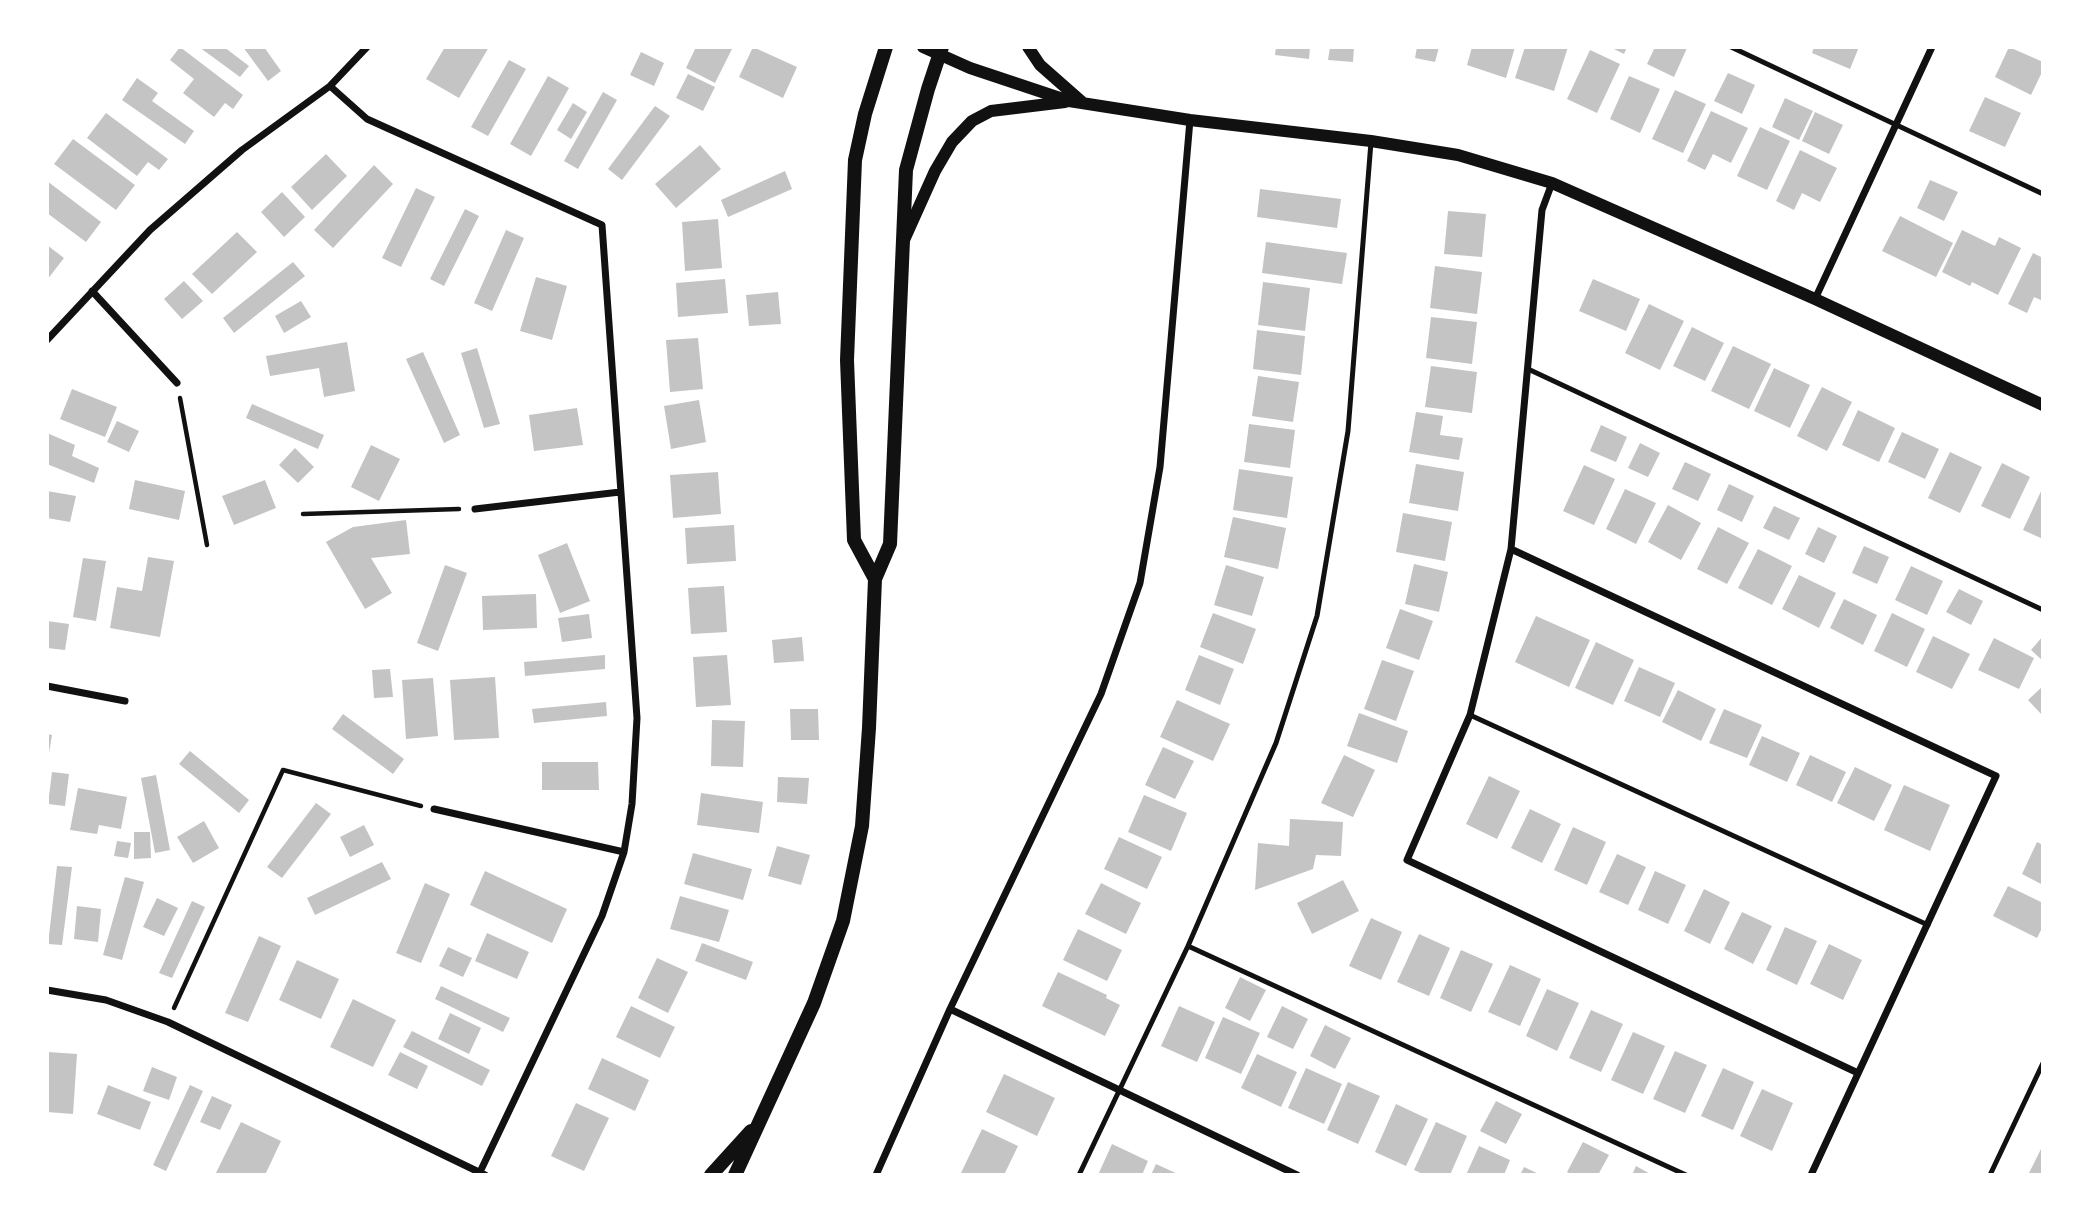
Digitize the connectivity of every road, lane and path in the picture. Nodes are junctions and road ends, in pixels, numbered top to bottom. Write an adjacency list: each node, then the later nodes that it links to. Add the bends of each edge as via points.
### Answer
1 (367, 47): 8 (street)
2 (886, 47): 27 (main road, via 855,160 847,360 854,540)
3 (923, 47): 7 (street)
4 (1027, 47): 9 (street)
5 (1932, 47): 11 (street)
6 (1735, 48): 11 (lane)
7 (940, 50): 9 (street, via 970,68); 15 (main road, via 906,170)
8 (330, 86): 16 (street, via 242,150 150,230); 22 (street, via 367,118 602,225)
9 (1076, 102): 10 (street); 15 (street, via 991,111 972,121 952,142)
10 (1190, 120): 12 (street); 37 (street, via 1160,467 1140,583 1101,694)
11 (1894, 125): 14 (lane); 17 (street)
12 (1371, 141): 13 (street, via 1458,155); 35 (lane, via 1348,431 1317,616 1276,743)
13 (1552, 183): 17 (street); 19 (street, via 1542,210)
14 (2043, 194)
15 (903, 242): 27 (main road, via 890,544)
16 (92, 291): 18 (street); 20 (street)
17 (1815, 299): 21 (street)
18 (47, 340)
19 (1528, 369): 26 (street); 28 (lane)
20 (177, 383): 25 (path)
21 (2043, 405)
22 (620, 492): 23 (street); 33 (street, via 637,718)
23 (475, 509): 24 (path)
24 (303, 514)
25 (207, 545)
26 (1511, 549): 31 (street); 34 (street, via 1996,776)
27 (875, 579): 42 (main road, via 862,826 843,921 814,1003)
28 (2043, 610)
29 (47, 686): 30 (street)
30 (125, 701)
31 (1470, 715): 34 (lane); 40 (street, via 1407,860)
32 (434, 809): 33 (street); 38 (path, via 283,770)
33 (624, 852): 43 (street, via 602,916)
34 (1928, 925): 40 (street)
35 (1188, 946): 41 (lane); 49 (lane)
36 (47, 990): 38 (street, via 106,1000)
37 (950, 1009): 41 (street); 46 (street)
38 (168, 1022): 43 (street)
39 (2043, 1063): 51 (lane)
40 (1858, 1073): 50 (street)
41 (1119, 1090): 47 (lane); 48 (street)
42 (764, 1117): 44 (main road); 45 (main road)
43 (481, 1174)
44 (711, 1175)
45 (735, 1175)
46 (876, 1175)
47 (1079, 1175)
48 (1297, 1175)
49 (1686, 1175)
50 (1811, 1175)
51 (1990, 1175)

